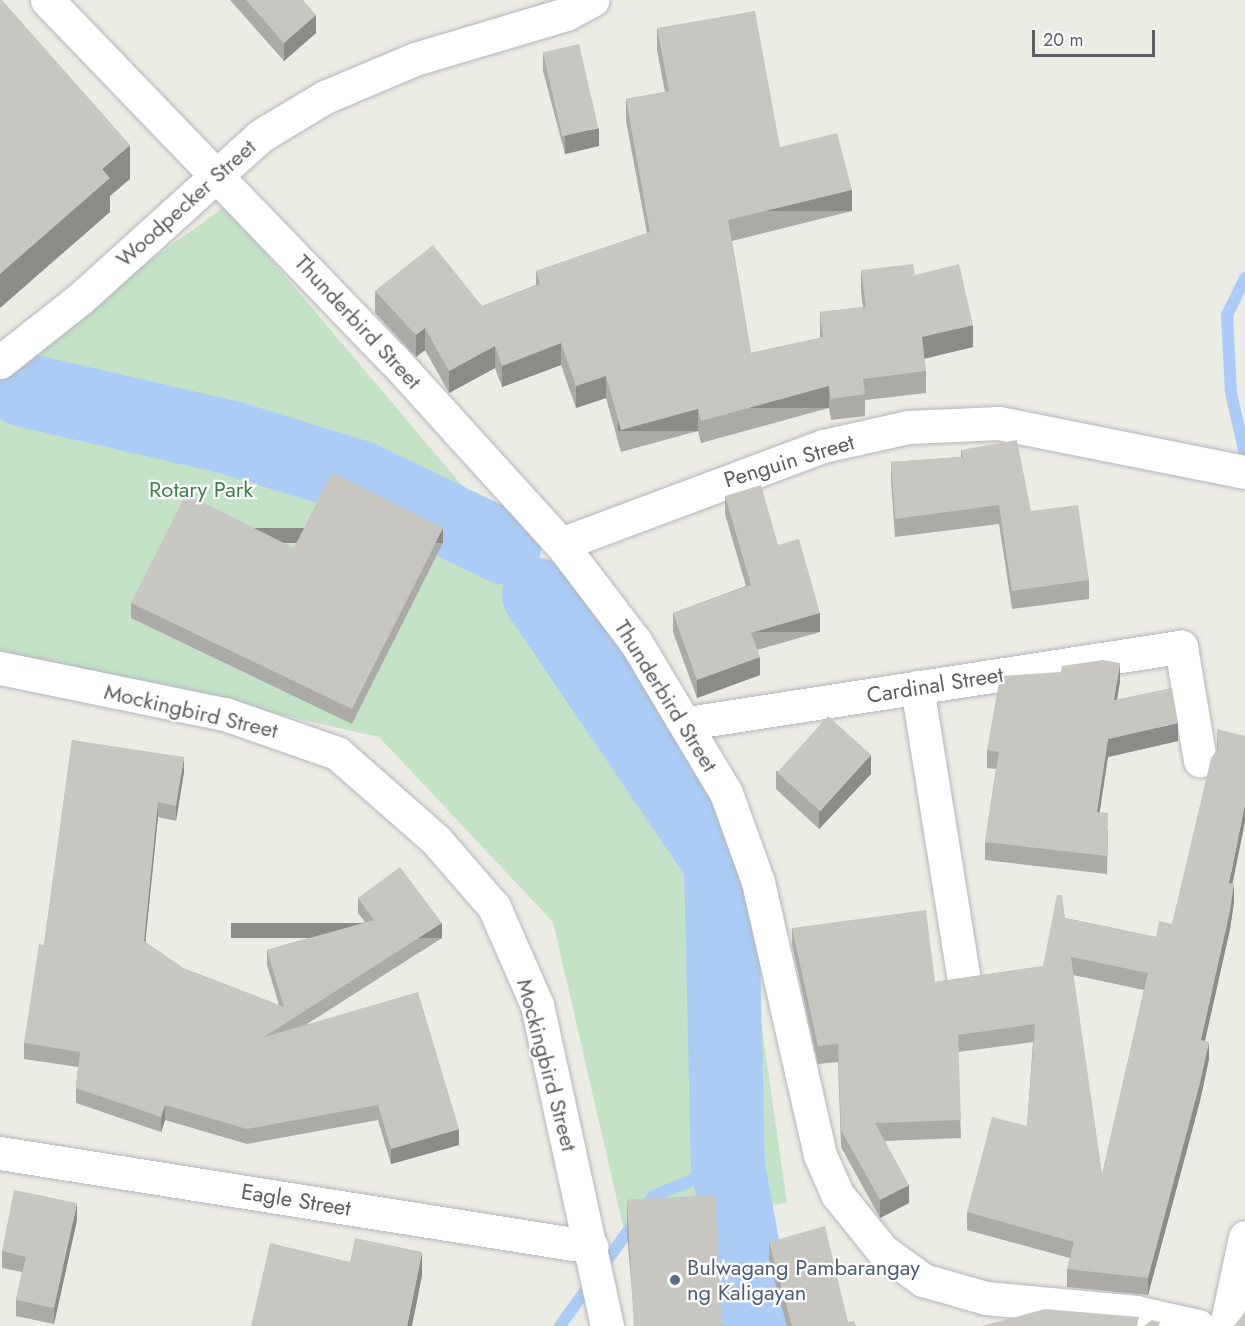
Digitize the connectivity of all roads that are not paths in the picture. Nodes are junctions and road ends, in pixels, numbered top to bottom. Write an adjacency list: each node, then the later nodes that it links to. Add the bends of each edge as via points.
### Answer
1 (46, 0): 3 (street, Thunderbird Street)
2 (592, 0): 3 (street, Woodpecker Street, via 566,15 415,59 325,97 260,136)
3 (210, 176): 4 (street, Woodpecker Street, via 81,298); 6 (street, Thunderbird Street)
4 (0, 362)
5 (1245, 472): 6 (street, Penguin Street, via 999,423 909,427 823,446)
6 (561, 544): 9 (street, Thunderbird Street, via 635,641)
7 (0, 668): 14 (street, Mockingbird Street, via 225,714 337,753 436,840 494,907 537,1005)
8 (917, 687): 9 (street, Cardinal Street); 10 (street, Cardinal Street, via 1181,647); 11 (street)
9 (688, 723): 16 (street, Thunderbird Street, via 726,793 758,882 820,1155 837,1194 882,1250 923,1280 986,1298 1136,1312)
10 (1200, 760)
11 (964, 980)
12 (0, 1153): 14 (street, Eagle Street)
13 (1245, 1237): 17 (street)
14 (592, 1247): 15 (street, Mockingbird Street)
15 (608, 1326)
16 (1198, 1326)
17 (1226, 1326)

